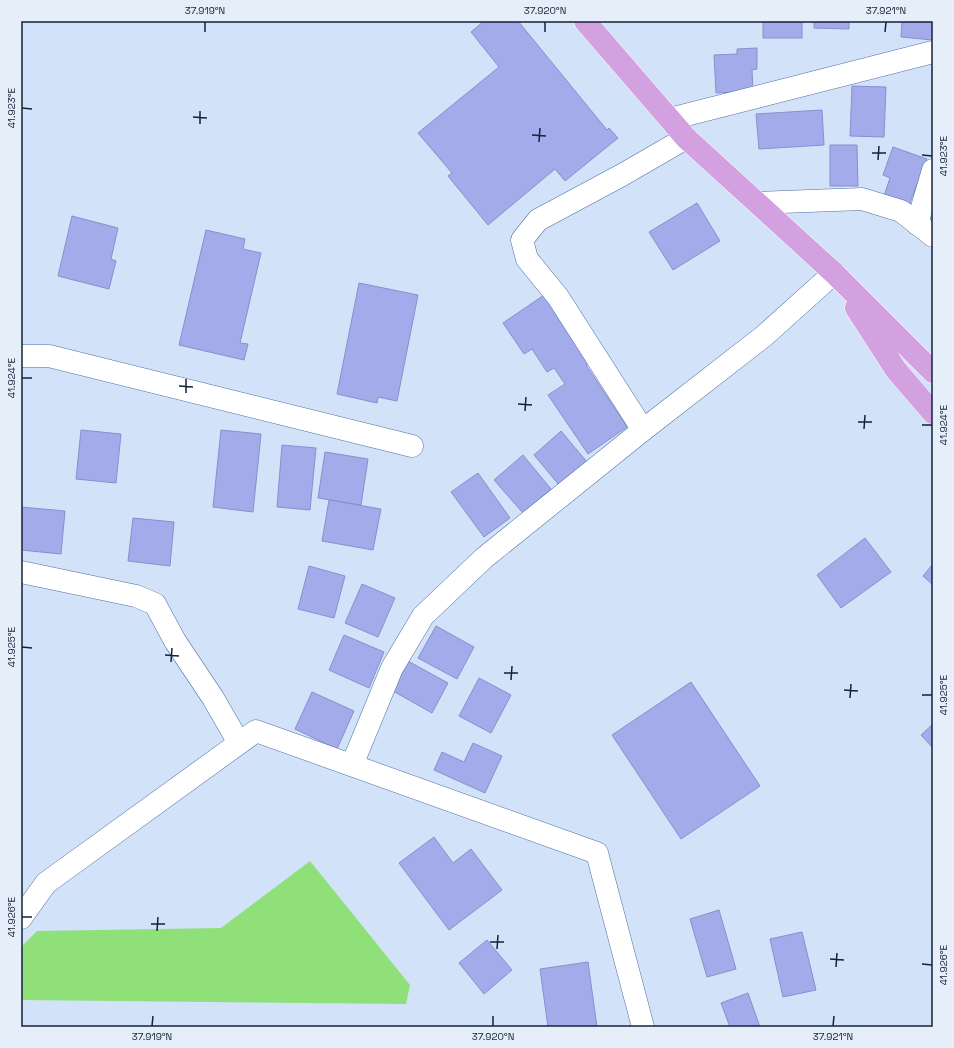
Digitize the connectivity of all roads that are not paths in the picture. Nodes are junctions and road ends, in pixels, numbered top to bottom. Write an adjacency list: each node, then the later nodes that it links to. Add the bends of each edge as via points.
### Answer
1 (585, 21): 3 (main road)
2 (933, 52): 3 (street)
3 (670, 119): 4 (main road)
4 (686, 138): 6 (main road); 12 (street, via 538,220 522,240 527,259 558,297)
5 (933, 170): 7 (street)
6 (758, 203): 7 (street, via 862,199 901,211); 8 (main road)
7 (925, 230)
8 (834, 273): 10 (main road); 11 (main road, via 896,370); 12 (street, via 764,336)
9 (21, 356): 13 (street, via 49,356)
10 (933, 372)
11 (933, 414)
12 (643, 430): 16 (street, via 484,558 423,616 392,668)
13 (412, 446)
14 (21, 572): 15 (street, via 136,596 156,604 175,641)
15 (239, 743): 16 (street, via 256,730); 17 (street, via 46,883)
16 (352, 765): 18 (street, via 598,853)
17 (21, 918)
18 (643, 1027)

